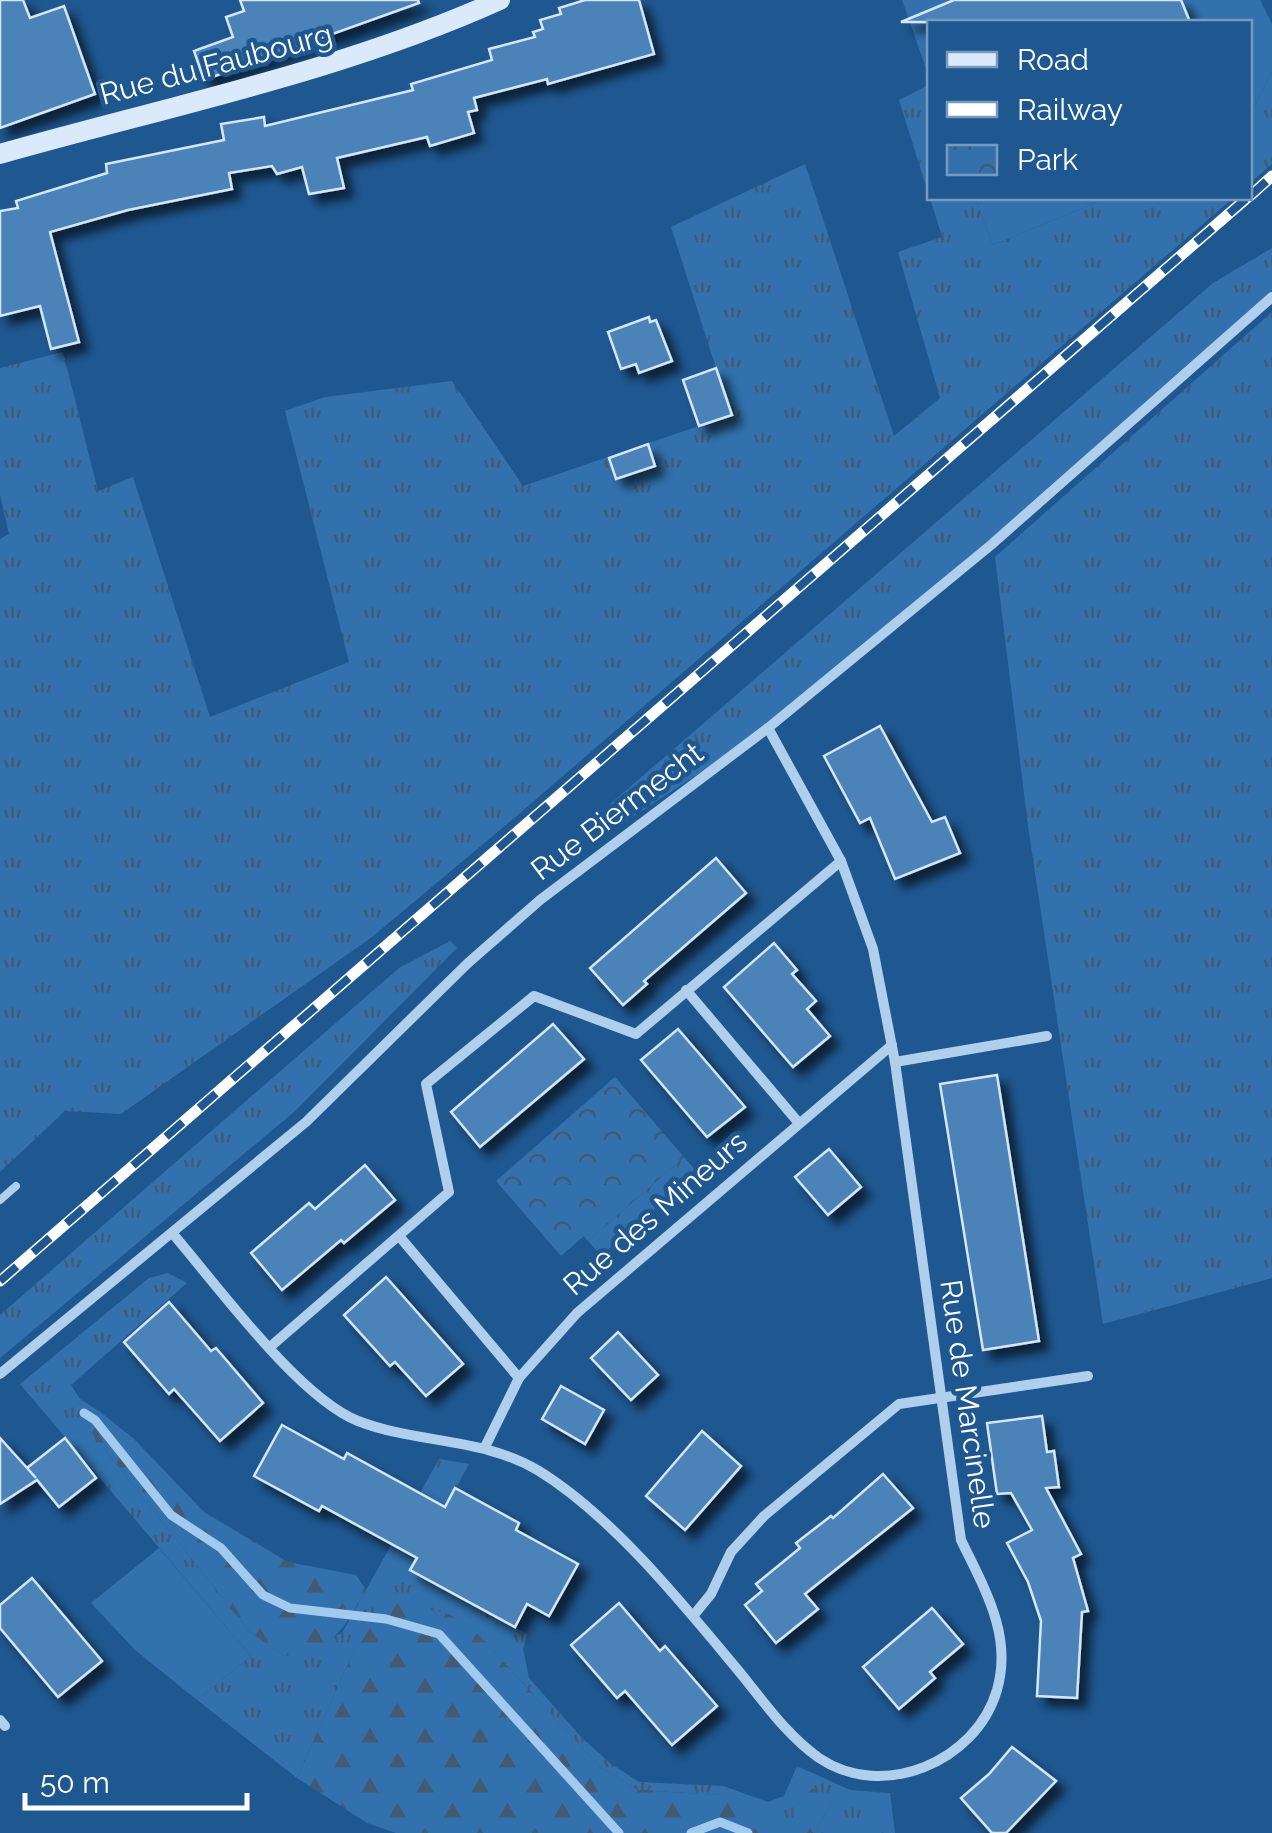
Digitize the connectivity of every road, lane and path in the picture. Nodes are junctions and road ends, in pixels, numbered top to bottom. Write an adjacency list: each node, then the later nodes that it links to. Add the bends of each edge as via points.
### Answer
1 (500, 0): 2 (main road, Rue du Faubourg, via 346,60)
2 (0, 154)
3 (1272, 297): 4 (street, Rue Biermecht, via 991,544)
4 (768, 728): 5 (street, Rue de Marcinelle); 13 (street, Rue Biermecht, via 540,900 306,1122)
5 (842, 861): 6 (street); 8 (street, Rue de Marcinelle, via 873,949)
6 (686, 990): 10 (street); 14 (street, via 636,1034 534,996 426,1084 449,1192)
7 (1046, 1036): 9 (street)
8 (892, 1045): 9 (street, Rue de Marcinelle); 10 (street, Rue des Mineurs)
9 (895, 1062): 19 (street, Rue de Marcinelle)
10 (798, 1122): 18 (street, Rue des Mineurs, via 577,1313)
11 (16, 1186): 12 (lane)
12 (0, 1200)
13 (173, 1234): 15 (street, Rue de Marcinelle); 16 (street, Rue Biermecht)
14 (399, 1236): 15 (street); 18 (street)
15 (270, 1346): 20 (street, Rue de Marcinelle, via 302,1384 355,1420)
16 (0, 1374)
17 (1088, 1376): 19 (street)
18 (519, 1378): 20 (street, Rue des Mineurs)
19 (940, 1396): 21 (street, via 900,1404 764,1516 731,1552); 21 (street, Rue de Marcinelle, via 961,1540 1001,1633 997,1692 965,1742 914,1772 884,1776 823,1760 797,1742)
20 (485, 1447): 21 (street, Rue de Marcinelle, via 538,1471 593,1512)
21 (693, 1616)

